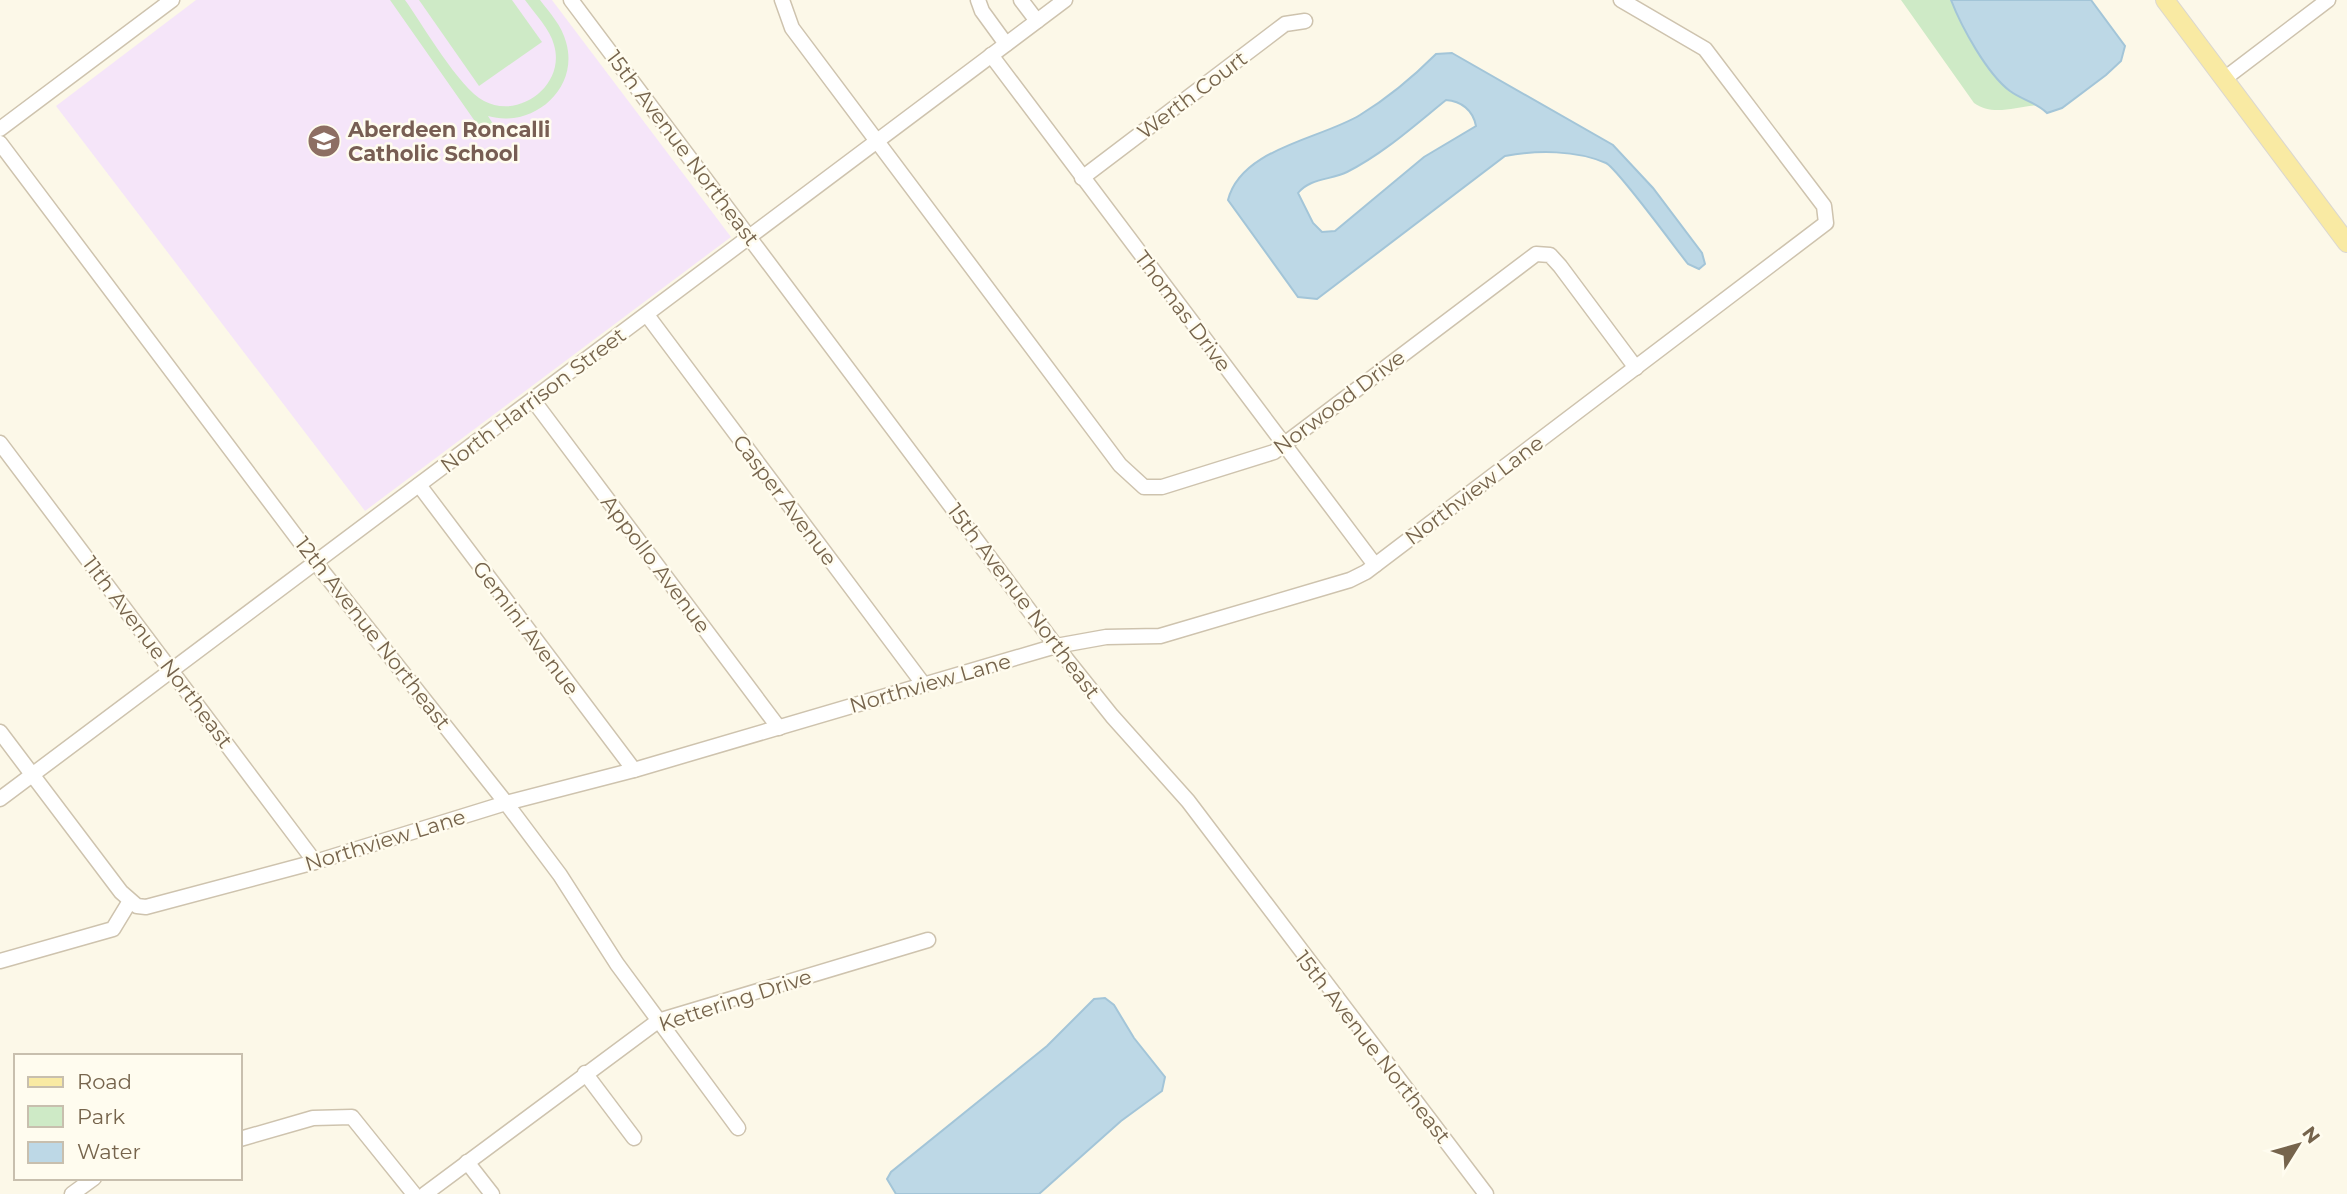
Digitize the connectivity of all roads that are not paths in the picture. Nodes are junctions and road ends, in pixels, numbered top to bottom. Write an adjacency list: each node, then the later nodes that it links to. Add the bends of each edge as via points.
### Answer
1 (172, 0): 15 (street)
2 (571, 0): 19 (street, 15th Avenue Northeast)
3 (782, 0): 16 (street, Norwood Drive, via 792,28)
4 (978, 0): 12 (street)
5 (1021, 0): 10 (street)
6 (1065, 0): 10 (street, North Harrison Street)
7 (1620, 0): 22 (street, Northview Lane, via 1705,49 1824,206 1828,219 1820,230)
8 (2165, 0): 14 (main road)
9 (2328, 0): 14 (street)
10 (1037, 21): 12 (street, North Harrison Street)
11 (1305, 21): 18 (street, Werth Court, via 1285,24)
12 (1006, 44): 13 (street, North Harrison Street)
13 (991, 55): 16 (street, North Harrison Street); 18 (street, Thomas Drive)
14 (2224, 79): 20 (main road)
15 (0, 129)
16 (877, 142): 19 (street, North Harrison Street); 25 (street, Norwood Drive, via 1137,484 1162,487 1265,456)
17 (0, 143): 27 (street, 12th Avenue Northeast)
18 (1082, 178): 25 (street, Thomas Drive)
19 (750, 237): 21 (street, North Harrison Street); 29 (street, 15th Avenue Northeast)
20 (2347, 243)
21 (647, 315): 23 (street, North Harrison Street); 31 (street, Casper Avenue)
22 (1636, 368): 25 (street, Norwood Drive, via 1560,266 1550,255 1536,254); 28 (street, Northview Lane)
23 (533, 400): 26 (street, North Harrison Street); 32 (street, Appollo Avenue)
24 (0, 443): 30 (street, 11th Avenue Northeast)
25 (1284, 445): 28 (street, Thomas Drive)
26 (419, 485): 27 (street, North Harrison Street); 34 (street, Gemini Avenue)
27 (316, 562): 30 (street, North Harrison Street); 37 (street, 12th Avenue Northeast)
28 (1376, 565): 29 (street, Northview Lane, via 1350,580 1160,636 1106,636)
29 (1056, 646): 31 (street, Northview Lane); 53 (street, 15th Avenue Northeast, via 1188,801)
30 (172, 671): 35 (street, North Harrison Street); 38 (street, 11th Avenue Northeast)
31 (923, 685): 32 (street, Northview Lane)
32 (779, 728): 34 (street, Northview Lane)
33 (0, 732): 35 (street)
34 (634, 770): 37 (street, Northview Lane)
35 (32, 775): 36 (street, North Harrison Street); 39 (street)
36 (0, 799)
37 (506, 803): 38 (street, Northview Lane); 42 (street, 12th Avenue Northeast)
38 (315, 862): 39 (street, Northview Lane, via 162,905)
39 (134, 904): 41 (street, via 113,929)
40 (928, 940): 42 (street, Kettering Drive)
41 (0, 961)
42 (658, 1021): 43 (street, Kettering Drive); 44 (street, 12th Avenue Northeast)
43 (585, 1073): 46 (street); 47 (street, Kettering Drive)
44 (738, 1128)
45 (242, 1138): 50 (street, via 313,1118 352,1118)
46 (634, 1138)
47 (467, 1162): 51 (street, Kettering Drive); 52 (street)
48 (91, 1180): 49 (street)
49 (72, 1194)
50 (414, 1194)
51 (425, 1194)
52 (492, 1194)
53 (1486, 1194)

